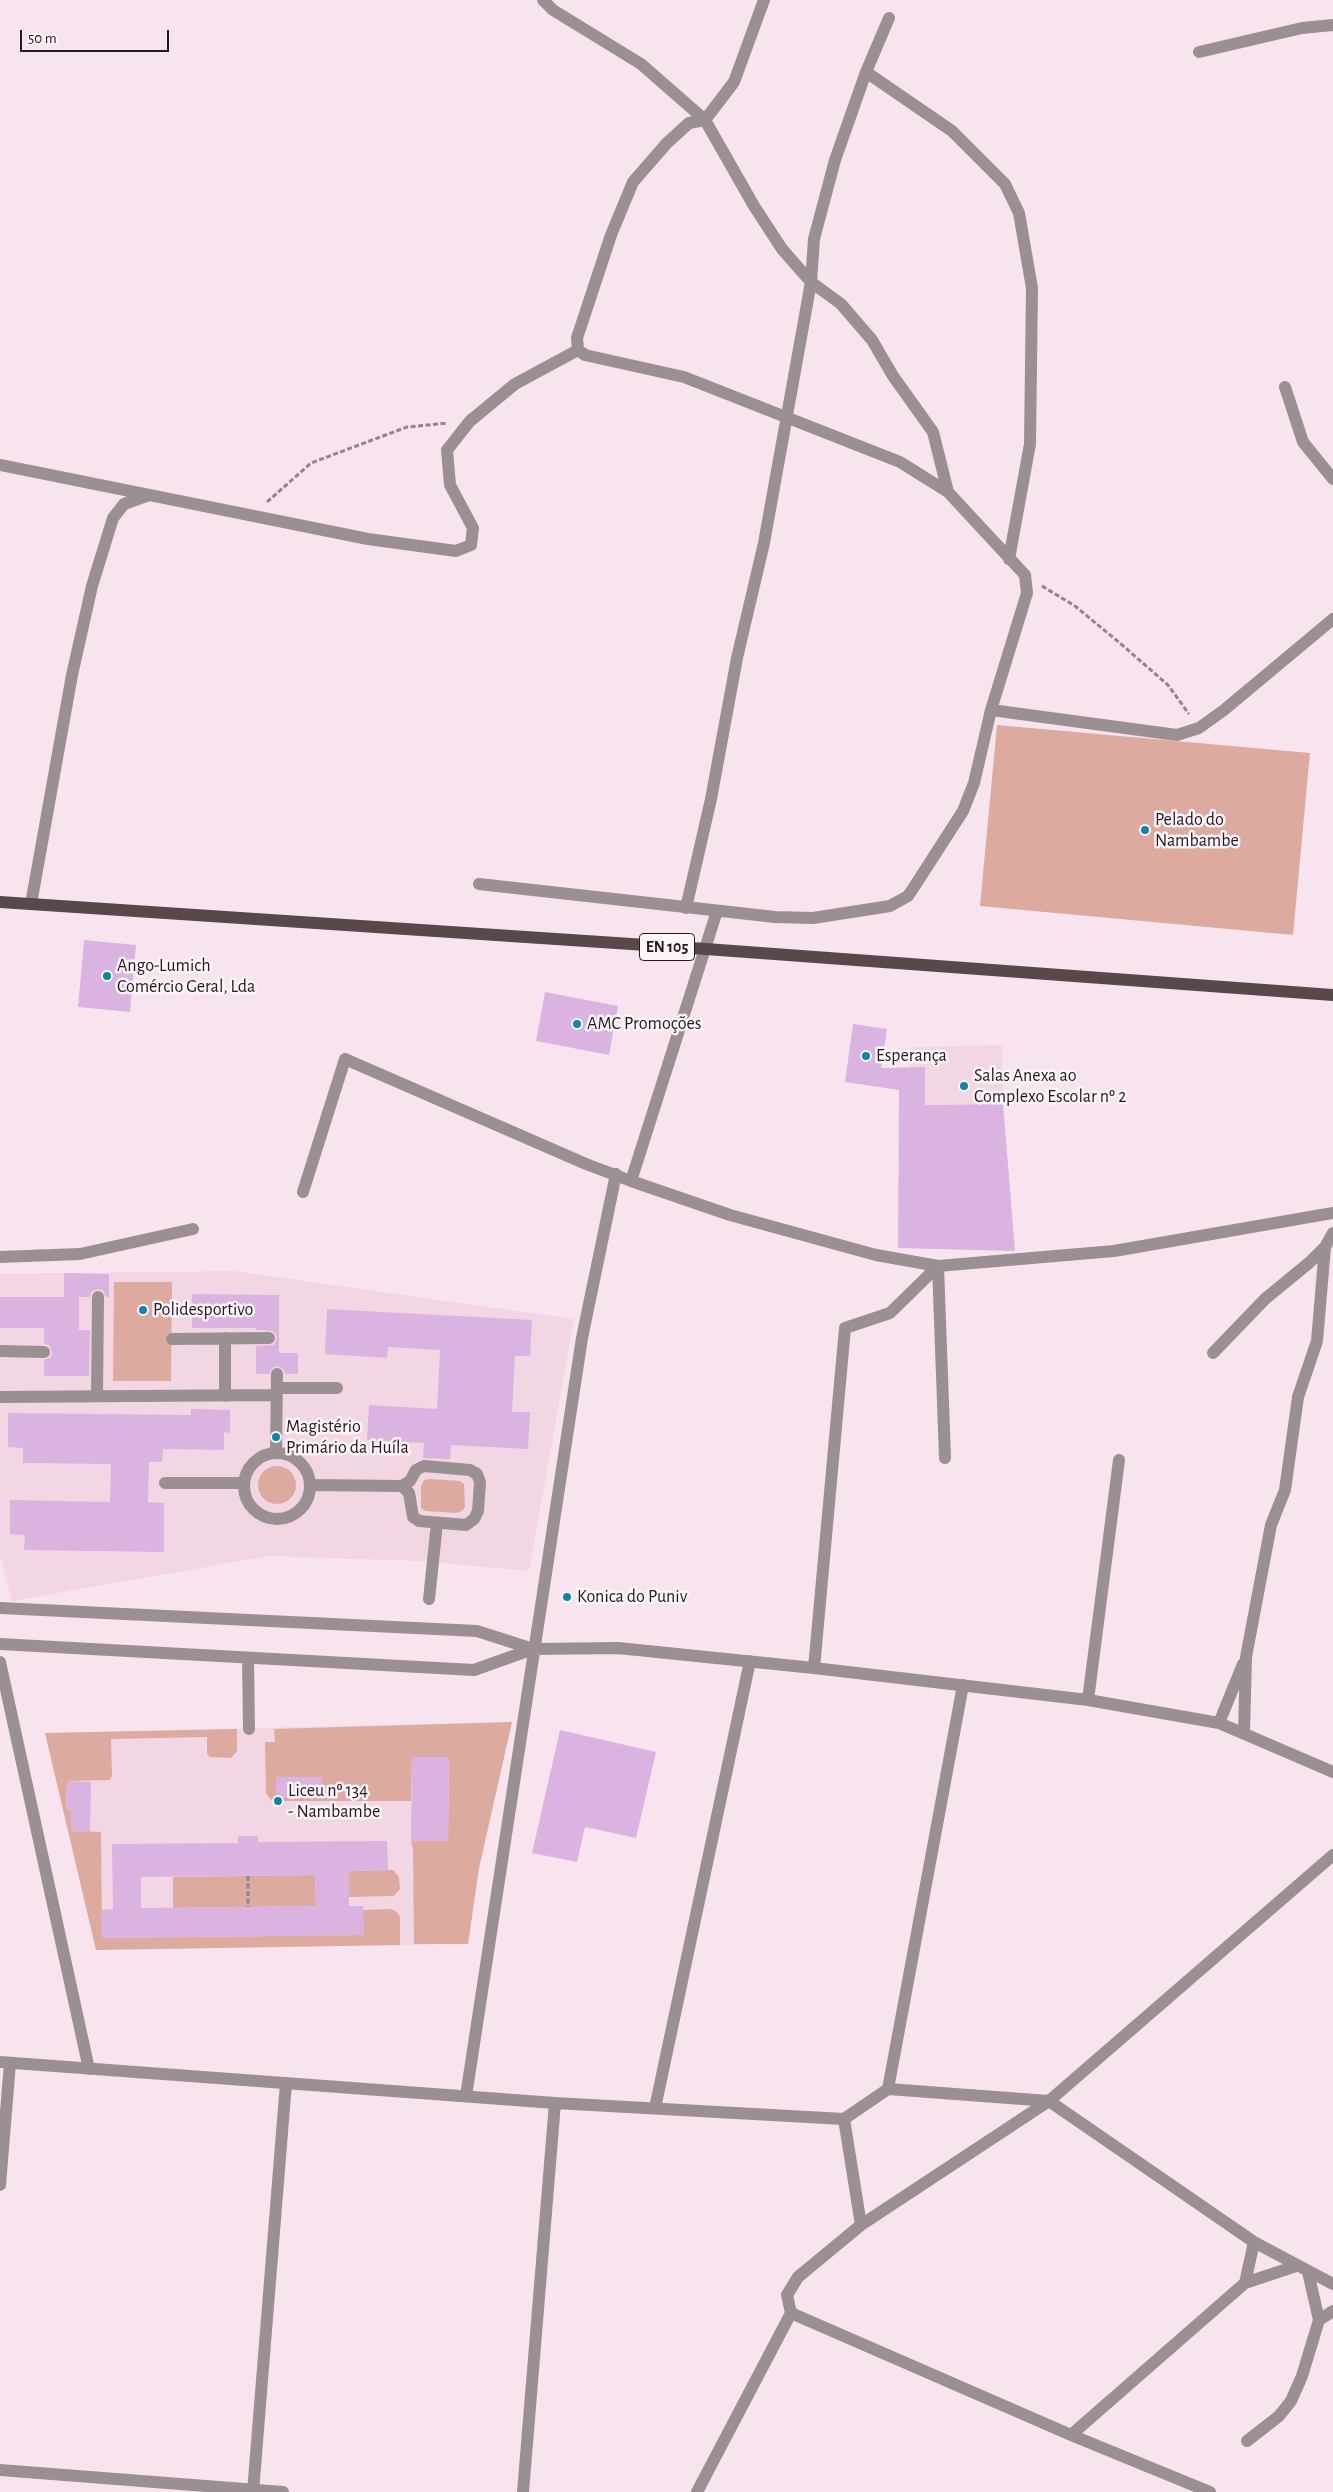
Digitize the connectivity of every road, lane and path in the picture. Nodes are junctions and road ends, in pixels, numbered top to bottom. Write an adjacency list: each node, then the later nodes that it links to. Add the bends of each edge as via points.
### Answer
1 (543, 0): 7 (street, via 553,10 641,64)
2 (764, 0): 7 (street, via 734,82)
3 (889, 18): 6 (street)
4 (1333, 25): 5 (street, via 1302,28)
5 (1199, 52)
6 (866, 72): 8 (street, via 835,160 816,231); 18 (street, via 952,131 1005,184 1019,213 1032,288 1030,444)
7 (704, 120): 8 (street, via 777,241); 9 (street, via 689,123 633,182 605,254 578,338)
8 (812, 282): 11 (street); 15 (street, via 841,304 872,340 933,432)
9 (578, 350): 11 (street, via 684,376); 12 (street, via 515,384)
10 (1285, 387): 14 (street, via 1303,442)
11 (786, 416): 15 (street, via 900,462); 26 (street, via 764,543)
12 (470, 421): 17 (path, via 407,428 311,463); 17 (street, via 447,450 450,484 473,528 472,545 456,551 368,539)
13 (0, 466): 16 (street)
14 (1333, 479)
15 (948, 492): 18 (street)
16 (150, 495): 17 (street); 25 (street, via 124,504 113,518 92,586 72,675)
17 (253, 515)
18 (1009, 559): 19 (street)
19 (1025, 575): 21 (street, via 1027,593); 22 (path, via 1075,606 1161,679)
20 (1333, 619): 22 (street)
21 (990, 710): 22 (street, via 1177,735); 27 (street, via 974,783 963,811 908,896 890,906 812,918 775,918)
22 (1199, 728)
23 (478, 884): 26 (street)
24 (0, 902): 25 (main road, EN 105)
25 (30, 904): 28 (main road, EN 105)
26 (686, 908): 27 (street)
27 (717, 911): 28 (street)
28 (706, 949): 29 (main road, EN 105); 31 (street)
29 (1333, 995)
30 (616, 1174): 31 (street); 32 (street, via 586,1164 345,1059); 63 (street, via 582,1338)
31 (631, 1182): 38 (street, via 730,1215 876,1254)
32 (303, 1192)
33 (1333, 1213): 38 (street, via 1114,1251)
34 (193, 1229): 37 (street, via 80,1254)
35 (1333, 1233): 36 (street)
36 (1325, 1247): 45 (street, via 1265,1299); 64 (street, via 1317,1342 1298,1397 1285,1490 1271,1525)
37 (0, 1257)
38 (938, 1266): 53 (street); 68 (street, via 890,1314 845,1328)
39 (98, 1298): 49 (street)
40 (225, 1338): 41 (street); 42 (street); 50 (street)
41 (269, 1338)
42 (172, 1339)
43 (0, 1351): 44 (street)
44 (44, 1352)
45 (1213, 1353)
46 (277, 1374): 48 (street)
47 (338, 1388): 48 (street)
48 (276, 1392): 50 (street); 52 (street)
49 (97, 1396): 50 (street); 51 (street)
50 (225, 1396)
51 (0, 1397)
52 (276, 1452): 56 (street, via 257,1458 249,1467); 57 (street, via 298,1460 305,1468)
53 (945, 1458)
54 (1119, 1460): 70 (street)
55 (165, 1483): 56 (street)
56 (243, 1484): 57 (street, via 246,1500 252,1509 273,1519 294,1515 302,1508 308,1499)
57 (310, 1485): 58 (street)
58 (402, 1486): 59 (street, via 408,1493 412,1517 419,1521); 59 (street, via 424,1466 470,1470 477,1474 480,1482 478,1511 474,1519 466,1525)
59 (437, 1522): 60 (street)
60 (430, 1599)
61 (0, 1608): 63 (street, via 477,1631)
62 (0, 1644): 65 (street)
63 (533, 1649): 65 (street, via 474,1670); 66 (street, via 618,1648); 82 (street)
64 (1246, 1657): 71 (street); 73 (street)
65 (248, 1659): 72 (street)
66 (750, 1661): 68 (street); 85 (street)
67 (0, 1662): 79 (street)
68 (814, 1668): 69 (street)
69 (963, 1684): 70 (street); 81 (street)
70 (1088, 1700): 71 (street)
71 (1219, 1723): 73 (street)
72 (249, 1729)
73 (1244, 1733): 74 (street)
74 (1333, 1772)
75 (1333, 1856): 83 (street)
76 (248, 1876): 77 (path)
77 (248, 1907)
78 (5, 2063): 79 (street); 87 (street)
79 (89, 2069): 80 (street)
80 (286, 2083): 82 (street); 100 (street)
81 (888, 2089): 83 (street); 86 (street)
82 (466, 2096): 84 (street)
83 (1049, 2101): 88 (street); 89 (street)
84 (555, 2103): 85 (street); 102 (street)
85 (655, 2108): 86 (street)
86 (844, 2119): 88 (street)
87 (0, 2185)
88 (860, 2225): 95 (street, via 798,2277 787,2295)
89 (1254, 2242): 90 (street); 92 (street)
90 (1296, 2266): 91 (street); 92 (street)
91 (1308, 2272): 93 (street); 96 (street)
92 (1245, 2283): 97 (street)
93 (1333, 2284)
94 (1333, 2311): 96 (street)
95 (791, 2313): 97 (street); 103 (street)
96 (1319, 2320): 98 (street, via 1291,2401 1279,2416)
97 (1071, 2435): 104 (street)
98 (1247, 2440)
99 (0, 2470): 100 (street)
100 (253, 2491): 101 (street)
101 (283, 2492)
102 (523, 2492)
103 (698, 2492)
104 (1210, 2492)

